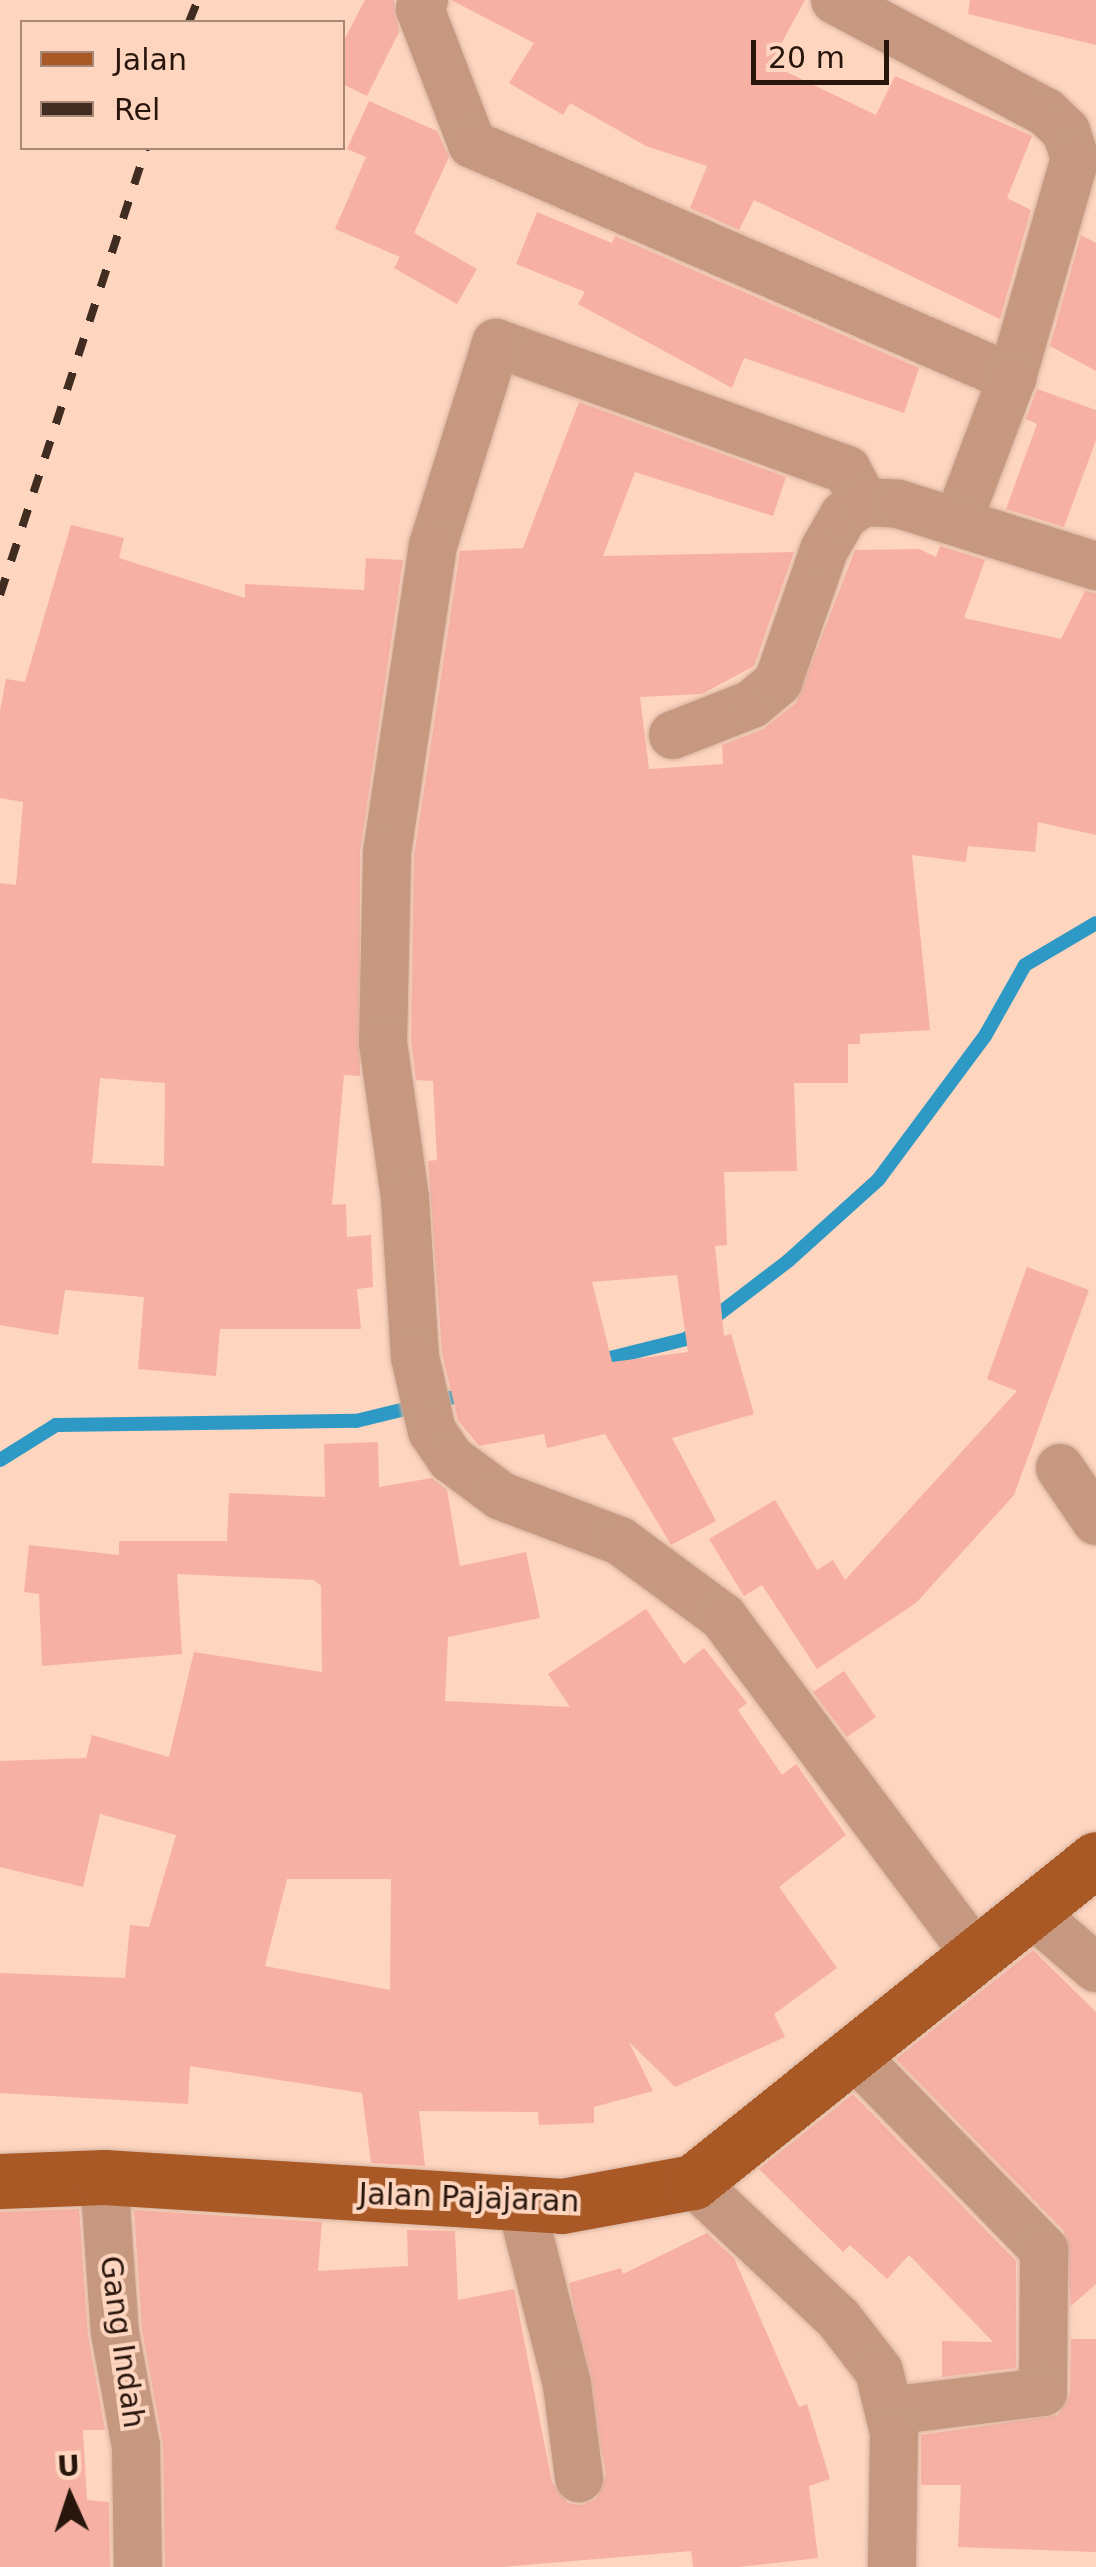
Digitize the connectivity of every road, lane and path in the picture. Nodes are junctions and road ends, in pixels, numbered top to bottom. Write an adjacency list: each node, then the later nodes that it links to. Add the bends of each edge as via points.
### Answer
1 (424, 0): 3 (street, via 420,9 472,144)
2 (835, 0): 3 (street, via 1001,84 1066,132 1074,158)
3 (1012, 378): 5 (street)
4 (864, 502): 5 (street); 7 (street, via 844,515 824,550 778,682 752,704); 12 (street, via 847,470 496,343 433,545 387,854 382,1043 405,1198 415,1357 432,1431 451,1459 500,1496 620,1541 723,1618)
5 (958, 521): 6 (street)
6 (1092, 555)
7 (672, 735)
8 (1060, 1468): 9 (street)
9 (1096, 1521)
10 (1096, 1859): 11 (main road, Jalan Pajajaran)
11 (1031, 1912): 12 (main road, Jalan Pajajaran); 13 (street)
12 (975, 1954): 14 (main road, Jalan Pajajaran)
13 (1096, 1968)
14 (852, 2054): 17 (main road, Jalan Pajajaran); 19 (street, via 1044,2250 1044,2392)
15 (104, 2177): 16 (main road, Jalan Pajajaran); 18 (main road, Jalan Pajajaran); 21 (street, Gang Indah, via 114,2333 136,2446)
16 (9, 2178)
17 (693, 2182): 18 (main road, Jalan Pajajaran, via 594,2202); 19 (street, via 838,2318 879,2371)
18 (520, 2200): 20 (street, via 567,2385)
19 (889, 2411): 22 (street)
20 (579, 2478)
21 (138, 2567)
22 (892, 2567)

